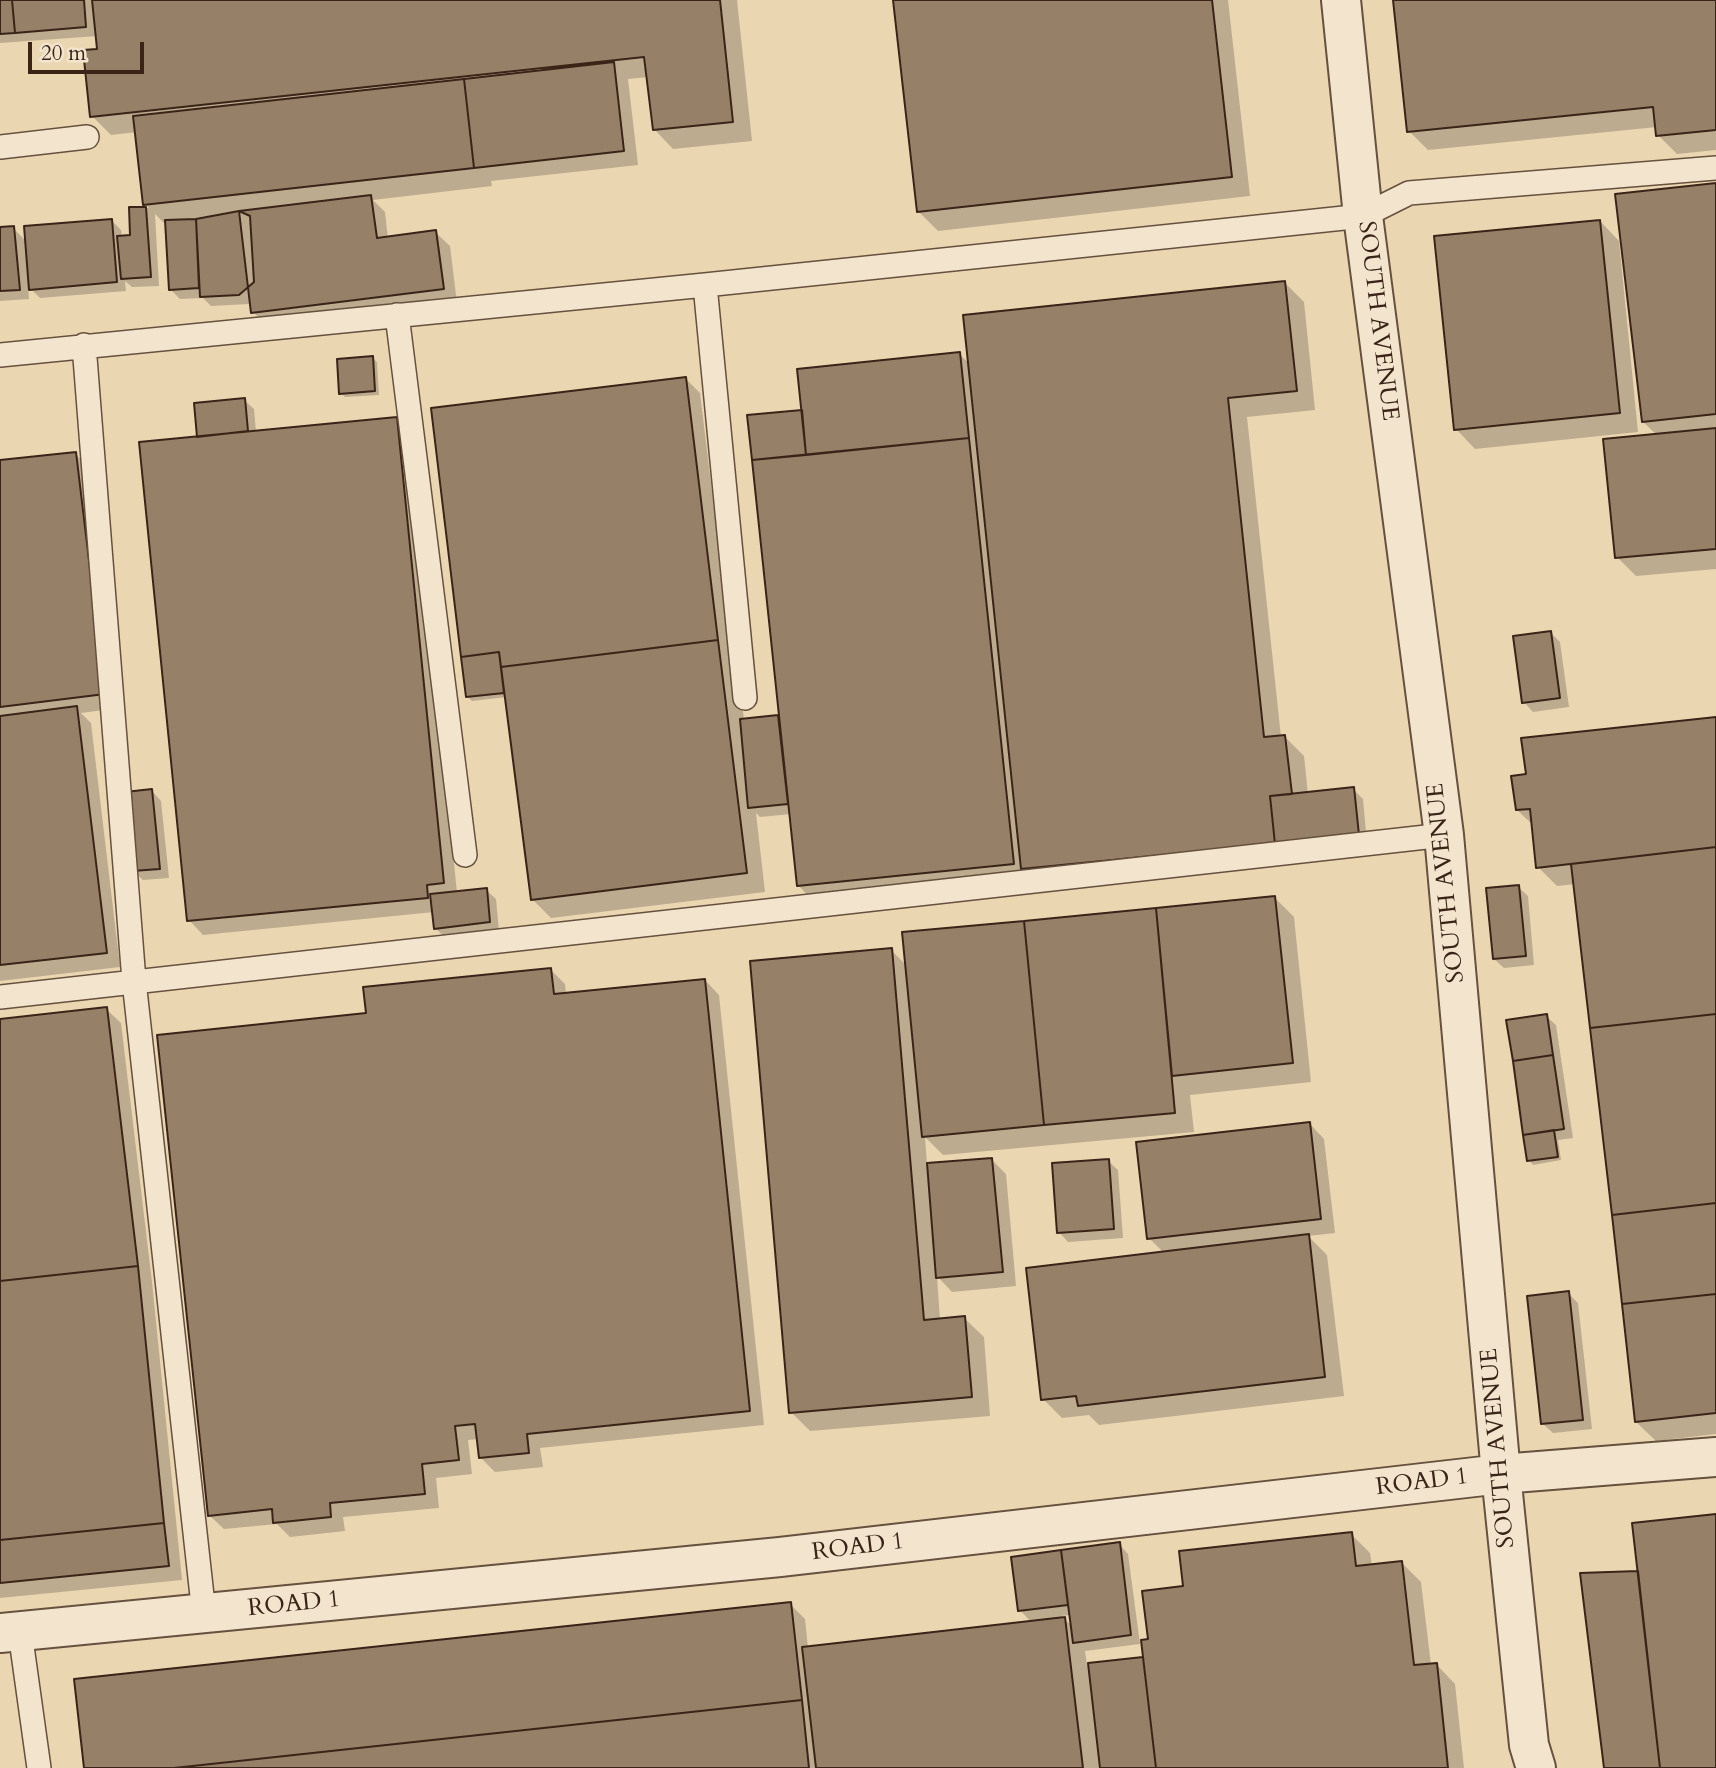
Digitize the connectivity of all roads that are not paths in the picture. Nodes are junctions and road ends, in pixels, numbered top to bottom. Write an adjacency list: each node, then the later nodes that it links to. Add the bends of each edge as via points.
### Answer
1 (1341, 0): 5 (street, SOUTH AVENUE)
2 (87, 137): 3 (lane)
3 (0, 147)
4 (1716, 167): 5 (lane, via 1409,193)
5 (1363, 216): 6 (lane); 11 (street, SOUTH AVENUE)
6 (705, 285): 7 (lane); 10 (lane)
7 (397, 315): 8 (lane); 12 (lane)
8 (84, 345): 9 (lane); 13 (lane)
9 (0, 355)
10 (745, 698)
11 (1444, 835): 13 (lane); 16 (street, SOUTH AVENUE)
12 (466, 855)
13 (134, 981): 14 (lane); 17 (lane)
14 (0, 997)
15 (1716, 1457): 16 (street, ROAD 1)
16 (1501, 1474): 17 (street, ROAD 1, via 780,1557); 20 (street, SOUTH AVENUE, via 1529,1745)
17 (204, 1614): 18 (street, ROAD 1)
18 (10, 1633): 19 (lane)
19 (39, 1768)
20 (1536, 1768)

